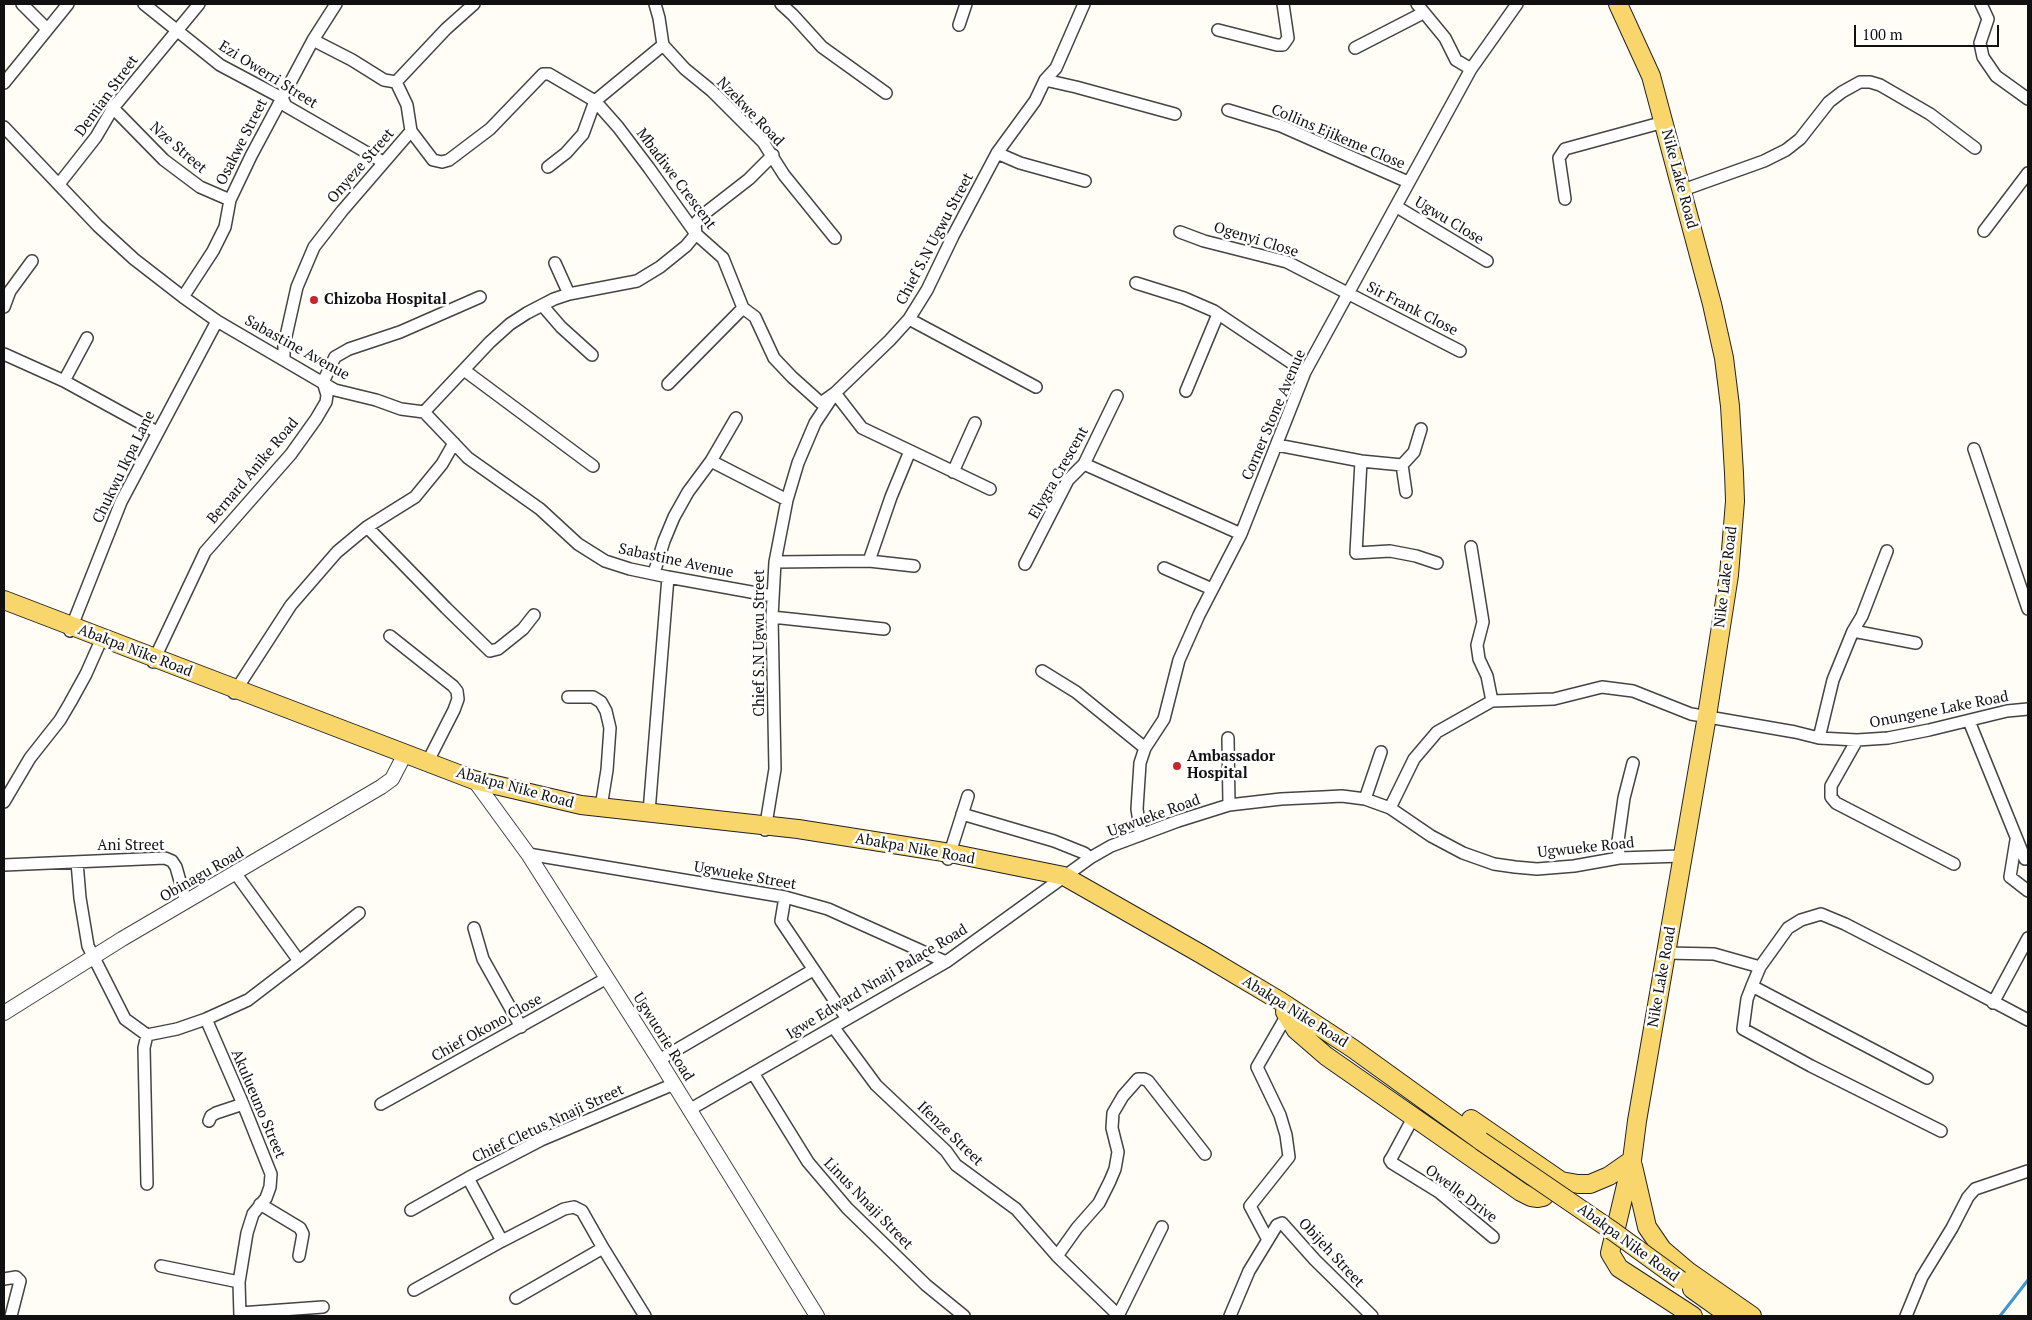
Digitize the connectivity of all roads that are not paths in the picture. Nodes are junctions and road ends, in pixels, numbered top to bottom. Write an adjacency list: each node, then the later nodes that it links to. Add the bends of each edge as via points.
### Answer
1 (22, 4): 17 (street)
2 (68, 4): 17 (street)
3 (144, 4): 18 (street, Ezi Owerri Street)
4 (199, 4): 18 (street, Demian Street)
5 (336, 4): 20 (street, Osakwe Street)
6 (474, 4): 26 (street)
7 (655, 4): 21 (street)
8 (781, 4): 28 (street, via 822,47)
9 (966, 4): 16 (street)
10 (1084, 4): 25 (street, Chief S.N Ugwu Street, via 1065,51)
11 (1283, 4): 19 (street, via 1288,38 1283,45)
12 (1517, 4): 23 (street, Corner Stone Avenue)
13 (1618, 4): 35 (main road, Nike Lake Road, via 1651,76)
14 (1981, 4): 30 (street, via 1988,20 1980,43 1984,57 1996,76)
15 (1420, 8): 22 (street); 23 (street, via 1445,38 1456,60)
16 (959, 25)
17 (47, 29): 27 (street)
18 (177, 29): 29 (street, Ezi Owerri Street, via 220,65); 32 (street, Demian Street)
19 (1218, 30)
20 (313, 40): 26 (street, via 384,80); 29 (street, Osakwe Street)
21 (663, 45): 31 (street); 40 (street, Nzekwe Road, via 733,112)
22 (1354, 48)
23 (1471, 69): 45 (street, Corner Stone Avenue)
24 (543, 74): 31 (street, Mbadiwe Crescent, via 549,74); 36 (street, Onyeze Street, via 490,130 449,160 433,160)
25 (1045, 80): 34 (street); 39 (street, Chief S.N Ugwu Street, via 1035,101)
26 (396, 82): 36 (street, via 407,106)
27 (4, 83)
28 (886, 93)
29 (282, 98): 41 (street, Ezi Owerri Street, via 286,106); 49 (street, Osakwe Street)
30 (2028, 100)
31 (595, 101): 42 (street, via 583,134); 53 (street, Mbadiwe Crescent, via 618,127)
32 (113, 108): 46 (street, Demian Street, via 96,137); 49 (street, Nze Street, via 164,160 200,187)
33 (1228, 110): 45 (street, Collins Ejikeme Close, via 1281,126)
34 (1175, 114)
35 (1664, 122): 47 (main road, Nike Lake Road); 48 (street, via 1565,149 1559,158)
36 (411, 131): 41 (street, Onyeze Street)
37 (6, 135): 46 (street, Sabastine Avenue)
38 (1975, 148): 47 (street, via 1930,114 1880,85 1860,82 1830,102 1800,139 1786,150)
39 (997, 154): 44 (street); 67 (street, Chief S.N Ugwu Street)
40 (772, 155): 53 (street, via 750,179 704,214 695,224); 54 (street, Nzekwe Road, via 784,175)
41 (383, 162): 73 (street, Onyeze Street, via 314,247 297,287)
42 (548, 167)
43 (2028, 173): 51 (street)
44 (1085, 181)
45 (1408, 182): 50 (street, Corner Stone Avenue)
46 (59, 184): 61 (street, Sabastine Avenue, via 134,259)
47 (1683, 190): 132 (main road, Nike Lake Road, via 1724,358 1734,473 1729,575)
48 (1565, 199)
49 (230, 200): 61 (street, Osakwe Street, via 225,227)
50 (1397, 207): 56 (street, Ugwu Close); 60 (street, Corner Stone Avenue)
51 (1984, 231)
52 (1180, 232): 60 (street, Ogenyi Close, via 1287,262)
53 (696, 234): 59 (street, via 660,267 637,280); 65 (street, Mbadiwe Crescent, via 723,258)
54 (835, 238)
55 (32, 260): 64 (street, via 10,291)
56 (1486, 261)
57 (555, 263): 59 (street)
58 (1136, 283): 66 (street, via 1184,298)
59 (569, 294): 63 (street)
60 (1349, 294): 70 (street, Sir Frank Close); 75 (street, Corner Stone Avenue)
61 (184, 297): 68 (street, Sabastine Avenue)
62 (480, 297): 77 (street, Bernard Anike Road, via 335,357)
63 (542, 305): 72 (street); 74 (street, via 510,324)
64 (4, 307)
65 (743, 308): 78 (street); 81 (street, Mbadiwe Crescent, via 755,317 774,358 812,395 821,403)
66 (1218, 314): 75 (street); 80 (street)
67 (909, 319): 79 (street); 81 (street, Chief S.N Ugwu Street)
68 (217, 321): 73 (street, Sabastine Avenue); 87 (street, Chukwu Ikpa Lane)
69 (87, 338): 76 (street)
70 (1460, 351)
71 (4, 354): 76 (street)
72 (592, 355)
73 (284, 359): 77 (street, Sabastine Avenue)
74 (464, 370): 83 (street); 96 (street)
75 (1305, 372): 89 (street, Corner Stone Avenue)
76 (64, 382): 87 (street)
77 (323, 382): 83 (street, Sabastine Avenue, via 340,392); 126 (street, Bernard Anike Road, via 326,402 316,419 291,454 205,552)
78 (668, 384)
79 (1036, 387)
80 (1186, 391)
81 (835, 393): 91 (street, via 862,428); 100 (street, Chief S.N Ugwu Street, via 814,423)
82 (1117, 396): 94 (street, Elygra Crescent)
83 (424, 412): 88 (street, Sabastine Avenue)
84 (736, 418): 92 (street)
85 (975, 424): 97 (street)
86 (1421, 429): 95 (street, via 1414,452)
87 (157, 432): 120 (street, Chukwu Ikpa Lane, via 121,502)
88 (454, 443): 101 (street, via 442,464 415,496); 111 (street, Sabastine Avenue, via 468,458 540,509 578,544 605,561)
89 (1277, 445): 93 (street); 102 (street, Corner Stone Avenue)
90 (1974, 449): 117 (street)
91 (910, 451): 97 (street); 105 (street)
92 (711, 461): 100 (street); 111 (street, via 674,518)
93 (1361, 461): 95 (street); 107 (street, via 1356,553 1390,551)
94 (1084, 464): 102 (street); 108 (street, Elygra Crescent, via 1068,480)
95 (1402, 465): 99 (street)
96 (593, 466)
97 (953, 472): 98 (street)
98 (990, 489)
99 (1406, 492)
100 (787, 500): 106 (street, Chief S.N Ugwu Street)
101 (367, 527): 118 (street, via 490,650 498,649 523,629); 128 (street, via 337,552 291,605)
102 (1241, 534): 113 (street, Corner Stone Avenue)
103 (1471, 548): 130 (street, via 1483,622 1477,646 1479,659 1488,676)
104 (1887, 551): 122 (street)
105 (869, 561): 106 (street); 109 (street)
106 (775, 562): 114 (street, Chief S.N Ugwu Street)
107 (1437, 563)
108 (1026, 564)
109 (914, 566)
110 (1164, 568): 113 (street)
111 (654, 573): 112 (street, Sabastine Avenue)
112 (668, 577): 114 (street, Sabastine Avenue); 149 (street)
113 (1212, 589): 137 (street, Corner Stone Avenue, via 1179,660 1164,719)
114 (773, 596): 119 (street, Chief S.N Ugwu Street)
115 (4, 600): 120 (main road, Abakpa Nike Road)
116 (4, 606): 120 (main road, Abakpa Nike Road)
117 (2028, 609)
118 (534, 615)
119 (772, 617): 121 (street); 151 (street, Chief S.N Ugwu Street, via 775,769)
120 (71, 629): 124 (main road, Abakpa Nike Road)
121 (884, 630)
122 (1853, 631): 125 (street); 135 (street, via 1833,680)
123 (390, 636): 140 (street, via 454,686 457,692 454,710)
124 (101, 640): 126 (main road, Abakpa Nike Road); 145 (street, via 63,714 30,758)
125 (1916, 643)
126 (153, 661): 128 (main road, Abakpa Nike Road)
127 (1042, 671): 137 (street, via 1076,692)
128 (235, 692): 139 (main road, Abakpa Nike Road)
129 (568, 697): 147 (street, via 593,697 606,711 610,728)
130 (1492, 701): 132 (street, Onungene Lake Road, via 1554,699 1602,687 1633,691 1691,714); 148 (street, via 1437,732 1414,759)
131 (2028, 709): 133 (street, Onungene Lake Road)
132 (1707, 716): 135 (street, Onungene Lake Road); 156 (main road, Nike Lake Road)
133 (1969, 721): 136 (street, Onungene Lake Road, via 1888,738); 153 (street)
134 (1228, 738): 146 (street)
135 (1819, 738): 136 (street, Onungene Lake Road)
136 (1857, 740): 161 (street, via 1831,786 1831,797 1836,804)
137 (1145, 748): 152 (street, Corner Stone Avenue, via 1140,763 1137,809)
138 (1381, 752): 144 (street)
139 (404, 757): 140 (main road, Abakpa Nike Road); 142 (main road, Abakpa Nike Road); 163 (street, Obinagu Road, via 392,779 381,787)
140 (427, 763): 142 (main road, Abakpa Nike Road)
141 (1633, 763): 158 (street, via 1624,798)
142 (476, 783): 147 (main road, Abakpa Nike Road); 151 (main road, Abakpa Nike Road, via 585,810); 154 (street, Ugwuorie Road)
143 (968, 796): 150 (street)
144 (1365, 799): 146 (street, Ugwueke Road, via 1342,796 1281,798); 148 (street, Ugwueke Road)
145 (4, 802)
146 (1228, 805): 152 (street, Ugwueke Road)
147 (601, 807): 149 (main road, Abakpa Nike Road)
148 (1390, 808): 158 (street, Ugwueke Road, via 1462,853 1494,864 1537,869)
149 (649, 812): 151 (main road, Abakpa Nike Road)
150 (962, 814): 155 (street); 157 (street, via 1054,841)
151 (765, 828): 155 (main road, Abakpa Nike Road)
152 (1141, 835): 157 (street, Ugwueke Road)
153 (2016, 838): 159 (street); 165 (street, via 2010,877)
154 (528, 854): 166 (street, Ugwueke Street); 177 (street, Ugwuorie Road)
155 (949, 856): 164 (main road, Abakpa Nike Road)
156 (1682, 856): 158 (street, Ugwueke Road); 171 (main road, Nike Lake Road)
157 (1090, 858): 164 (street, Ugwueke Road)
158 (1619, 858)
159 (2025, 859)
160 (77, 862): 162 (street, Ani Street); 167 (street, Ani Street, via 172,860); 172 (street, Ani Street, via 88,946)
161 (1954, 864)
162 (4, 865)
163 (236, 874): 167 (street, Obinagu Road); 173 (street)
164 (1065, 876): 174 (street, Igwe Edward Nnaji Palace Road); 181 (main road, Abakpa Nike Road, via 1201,954)
165 (2028, 891)
166 (785, 897): 174 (street, Ugwueke Street, via 828,909); 176 (street, via 781,921)
167 (186, 902): 172 (street, Obinagu Road, via 122,938)
168 (359, 913): 173 (street)
169 (474, 928): 185 (street, via 483,959)
170 (2028, 938): 179 (street)
171 (1666, 953): 175 (street, via 1714,954); 199 (main road, Nike Lake Road)
172 (94, 958): 180 (street, Obinagu Road); 187 (street, Ani Street, via 125,1019)
173 (299, 961): 182 (street, via 248,1000)
174 (946, 962): 183 (street, Igwe Edward Nnaji Palace Road)
175 (1760, 966): 178 (street); 179 (street, via 1788,928 1821,914)
176 (813, 970): 183 (street); 188 (street)
177 (607, 978): 185 (street, Chief Okono Close); 188 (street, Ugwuorie Road)
178 (1752, 986): 190 (street); 197 (street, via 1743,1029)
179 (1993, 1003): 184 (street)
180 (5, 1008)
181 (1287, 1012): 195 (main road, via 1296,1030 1326,1056); 202 (main road, via 1310,1012 1348,1032); 208 (street, via 1257,1067 1280,1114 1289,1157 1250,1206); 216 (main road, Abakpa Nike Road, bridge, via 1360,1054 1479,1145 1614,1232)
182 (206, 1019): 187 (street); 192 (street, Akulueuno Street)
183 (847, 1019): 186 (street, Igwe Edward Nnaji Palace Road)
184 (2028, 1020)
185 (521, 1027): 193 (street, Chief Okono Close)
186 (834, 1028): 189 (street, Igwe Edward Nnaji Palace Road); 212 (street, Ifenze Street, via 876,1085 946,1151 956,1165 1016,1209)
187 (147, 1035): 203 (street, via 144,1048)
188 (659, 1060): 191 (street, Ugwuorie Road)
189 (753, 1073): 194 (street, Igwe Edward Nnaji Palace Road); 224 (street, Linus Nnaji Street, via 808,1162 847,1208)
190 (1927, 1078)
191 (674, 1084): 194 (street, Ugwuorie Road); 201 (street, Chief Cletus Nnaji Street, via 541,1140)
192 (243, 1104): 196 (street, via 216,1113); 204 (street, Akulueuno Street, via 271,1174 268,1193)
193 (381, 1104)
194 (689, 1110): 223 (street, Ugwuorie Road)
195 (1414, 1116): 202 (main road, via 1531,1198 1542,1197); 207 (street, Owelle Drive, via 1390,1160 1392,1164 1438,1192)
196 (210, 1121)
197 (1941, 1131)
198 (1205, 1154): 212 (street, via 1148,1082 1138,1079 1113,1113 1112,1128 1118,1152 1110,1181 1099,1203)
199 (1632, 1160): 202 (main road, via 1590,1184); 228 (main road, via 1610,1254 1619,1268); 231 (main road, via 1647,1227 1662,1249)
200 (2028, 1171): 232 (street, via 1975,1189 1968,1197 1922,1277)
201 (468, 1178): 205 (street, Chief Cletus Nnaji Street); 209 (street)
202 (1561, 1181)
203 (147, 1184)
204 (260, 1204): 211 (street, via 300,1228 303,1234); 215 (street, Akulueuno Street, via 248,1232)
205 (411, 1210)
206 (1162, 1227): 225 (street)
207 (1493, 1236)
208 (1268, 1240): 226 (street, Obijeh Street, via 1249,1271); 227 (street, Obijeh Street, via 1277,1225 1285,1225 1315,1260)
209 (502, 1241): 210 (street, via 574,1207 582,1211); 217 (street)
210 (603, 1248): 218 (street); 222 (street)
211 (299, 1256)
212 (1057, 1256): 225 (street, Ifenze Street)
213 (161, 1266): 215 (street)
214 (4, 1279): 221 (street, via 16,1277 20,1281)
215 (239, 1282): 220 (street, Akulueuno Street)
216 (1678, 1284): 229 (main road, Abakpa Nike Road); 230 (main road, Abakpa Nike Road)
217 (414, 1290)
218 (516, 1298)
219 (323, 1307): 220 (street)
220 (240, 1315)
221 (11, 1316)
222 (645, 1316)
223 (817, 1316)
224 (964, 1316)
225 (1118, 1316)
226 (1230, 1316)
227 (1372, 1316)
228 (1693, 1316)
229 (1718, 1316)
230 (1730, 1316)
231 (1752, 1316)
232 (1906, 1316)

